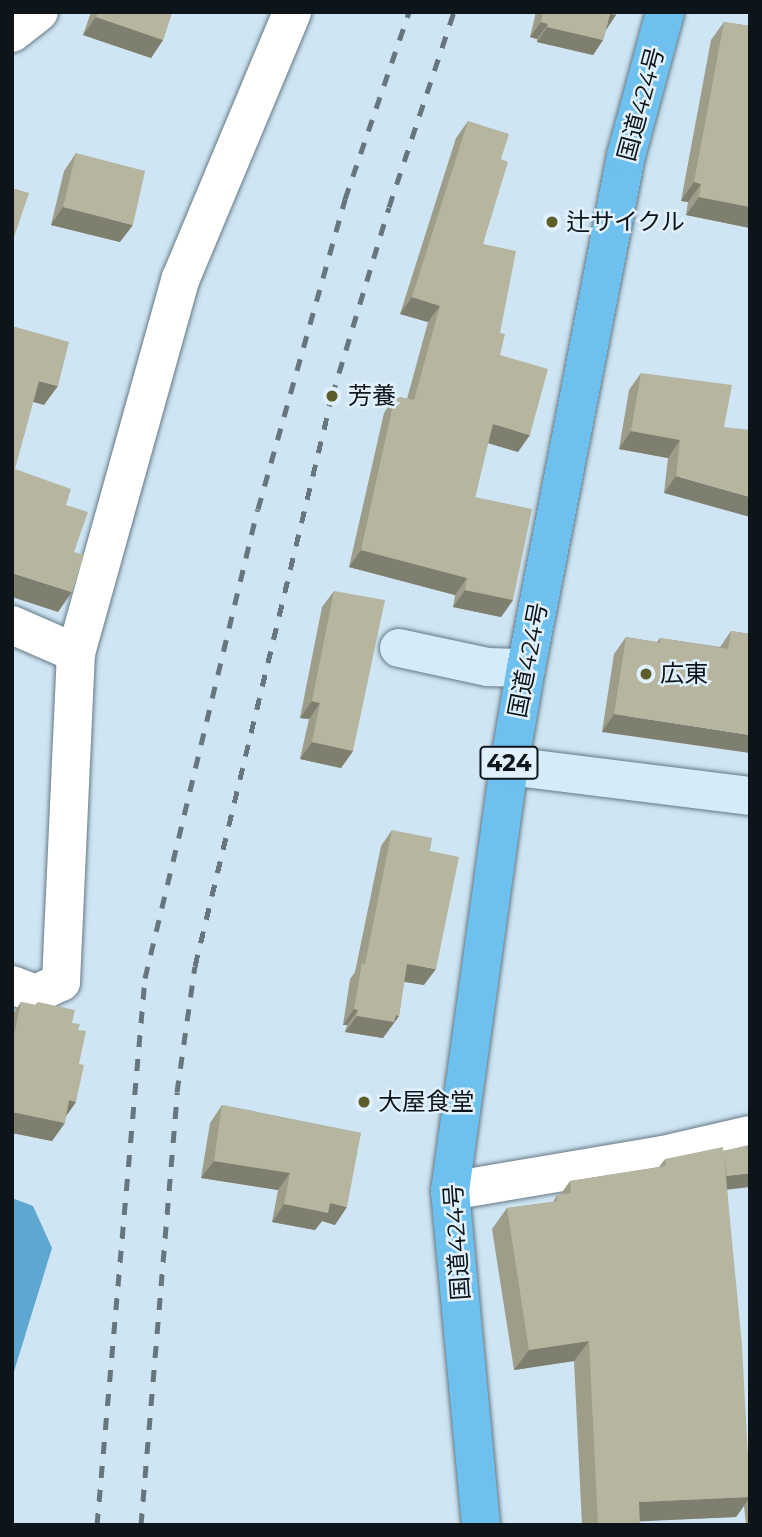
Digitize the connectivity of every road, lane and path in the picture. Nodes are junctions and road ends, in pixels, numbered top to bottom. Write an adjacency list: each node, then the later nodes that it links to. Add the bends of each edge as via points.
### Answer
1 (39, 12): 4 (street)
2 (292, 12): 7 (street, via 181,278)
3 (665, 12): 8 (highway, 国道424号 / 424, via 626,156)
4 (12, 33)
5 (12, 625): 7 (street)
6 (399, 648): 8 (street, via 488,667)
7 (76, 653): 11 (street, via 61,982 36,994)
8 (526, 668): 9 (highway, 国道424号 / 424)
9 (509, 766): 10 (street); 13 (highway, 国道424号 / 424)
10 (750, 796)
11 (12, 985)
12 (750, 1135): 13 (street, via 663,1155)
13 (450, 1191): 14 (highway, 国道424号 / 424)
14 (481, 1525)

